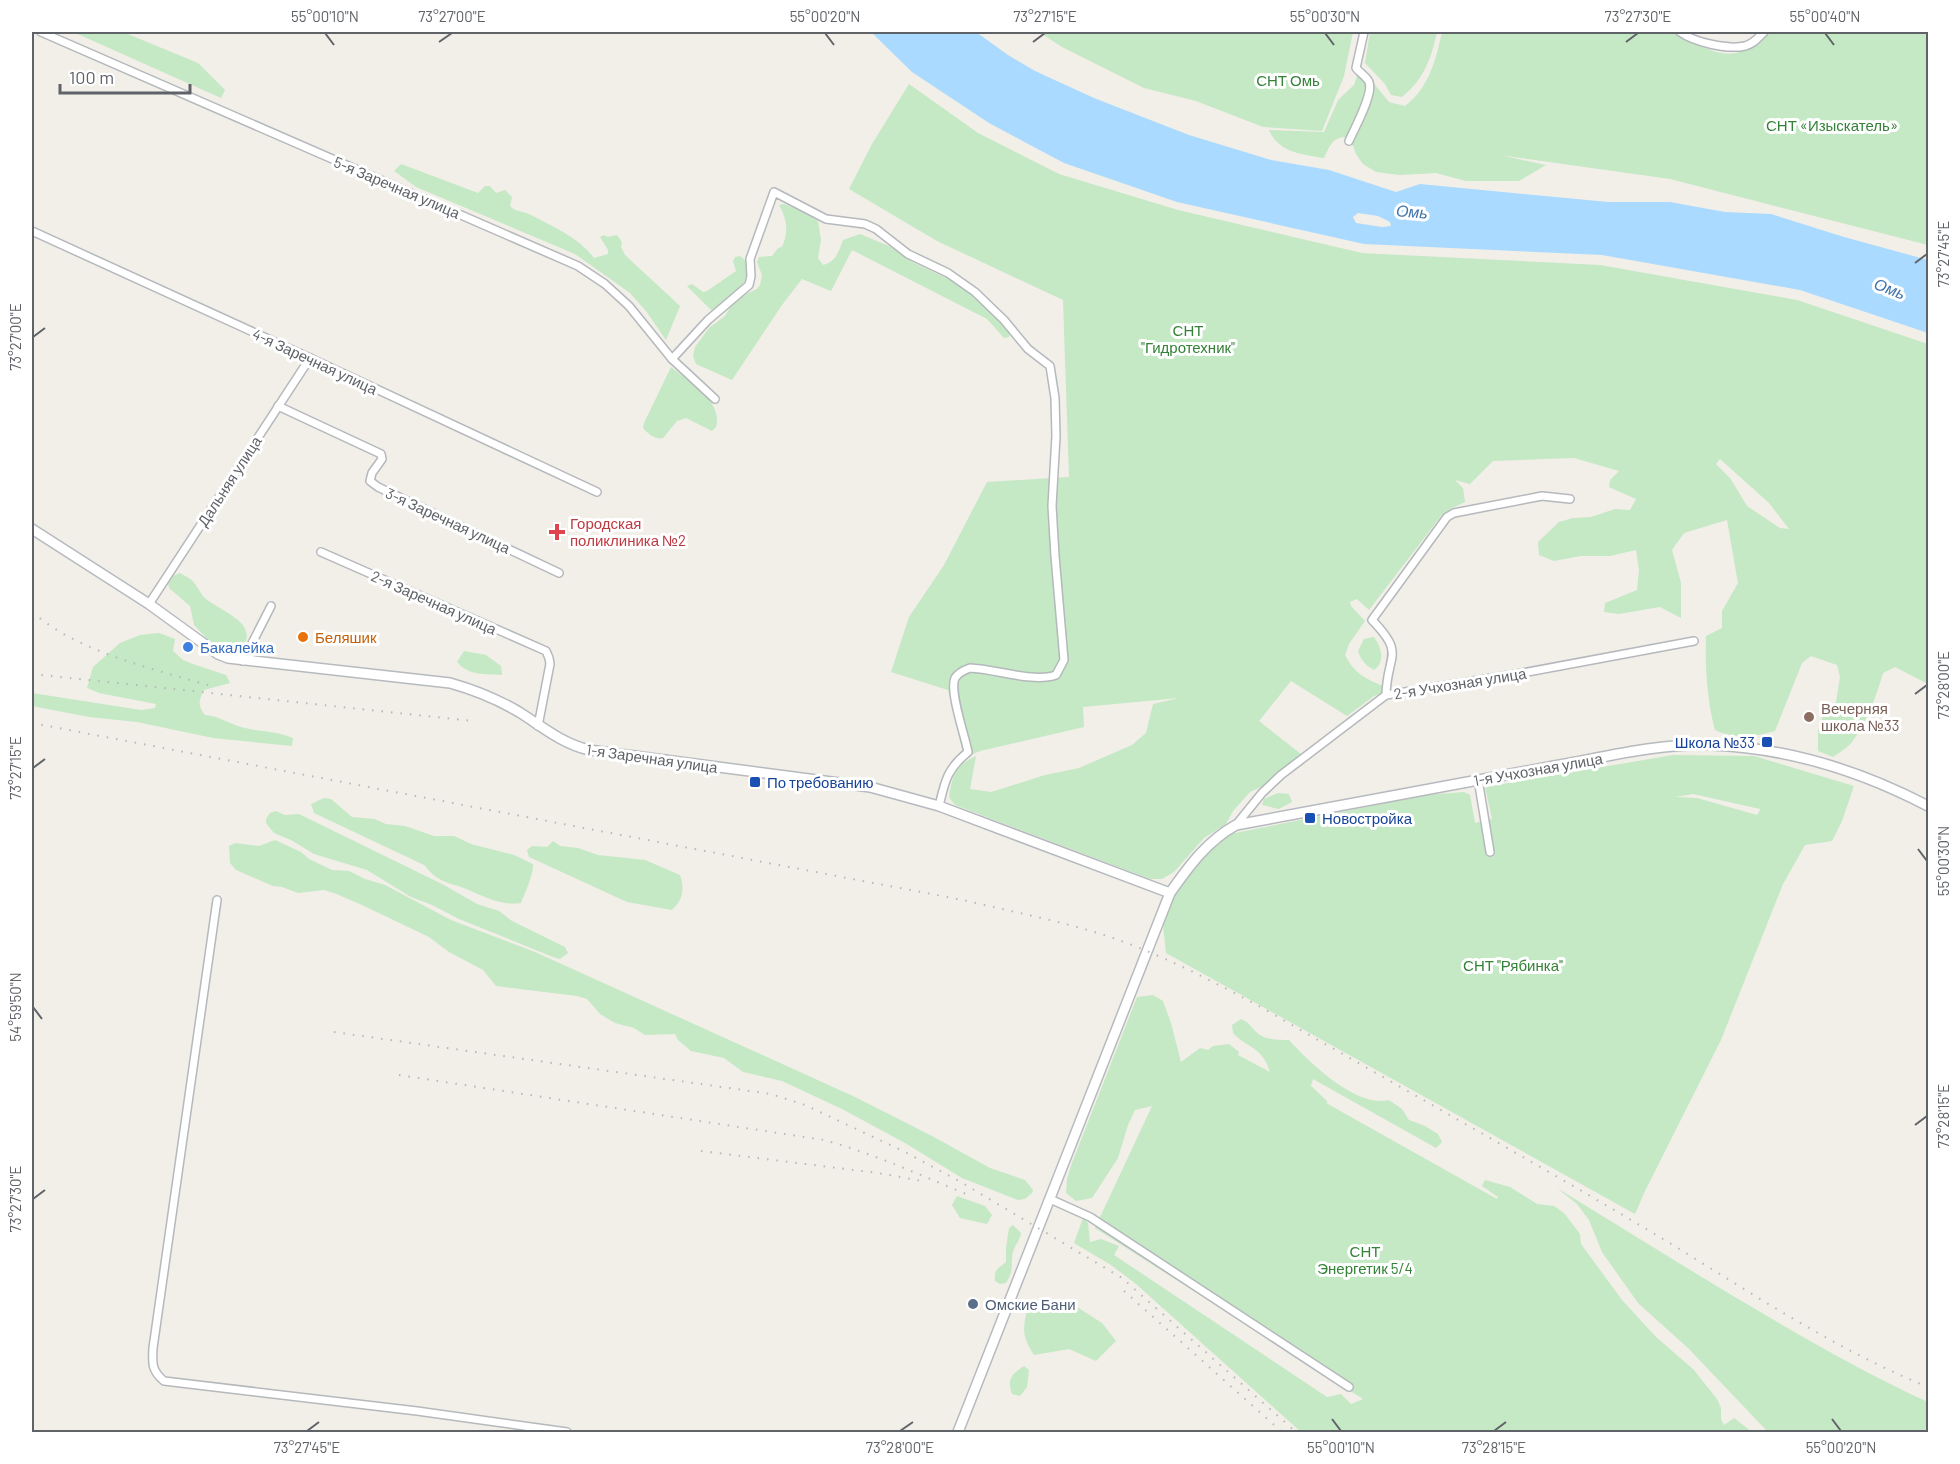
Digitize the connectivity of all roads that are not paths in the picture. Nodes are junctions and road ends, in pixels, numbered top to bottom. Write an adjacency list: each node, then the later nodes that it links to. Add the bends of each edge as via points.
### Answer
1 (41, 32): 8 (street, 5-я Заречная улица, via 578,267 629,306)
2 (1364, 32): 5 (street, via 1356,68 1370,86)
3 (1680, 32): 4 (street, via 1690,39 1737,46 1753,43)
4 (1764, 32)
5 (1349, 141)
6 (32, 231): 7 (street, 4-я Заречная улица)
7 (310, 358): 10 (street, Дальняя улица); 11 (street, 4-я Заречная улица)
8 (672, 359): 9 (street, 5-я Заречная улица); 23 (street, via 708,320 749,285 750,259 774,192 826,219 876,229 908,254 948,273 975,292 1028,349 1050,366 1056,427 1052,506 1064,660 1056,675 1050,677 962,670 954,680 954,692 968,752 951,768)
9 (715, 399)
10 (278, 406): 15 (street, 3-я Заречная улица, via 381,454 382,459 370,477 378,487); 16 (street, Дальняя улица)
11 (597, 492)
12 (1570, 499): 20 (street, via 1542,496 1447,517 1372,620 1385,633 1394,653)
13 (32, 530): 16 (street, 1-я Заречная улица)
14 (321, 552): 21 (street, 2-я Заречная улица, via 546,651 550,664)
15 (559, 573)
16 (149, 604): 19 (street, 1-я Заречная улица, via 218,654)
17 (271, 606): 19 (street)
18 (1694, 641): 20 (street, 2-я Учхозная улица)
19 (243, 661): 21 (street, 1-я Заречная улица, via 450,683 501,702)
20 (1386, 695): 25 (street, 2-я Учхозная улица, via 1281,776)
21 (538, 726): 23 (street, 1-я Заречная улица, via 573,746 589,750 870,787)
22 (1478, 779): 24 (street, 1-я Учхозная улица, via 1654,749 1708,745 1774,751 1804,759 1878,782); 25 (street, 1-я Учхозная улица); 26 (street)
23 (939, 806): 27 (street, 1-я Заречная улица)
24 (1929, 806)
25 (1236, 825): 27 (street, 1-я Учхозная улица, via 1210,842)
26 (1490, 852)
27 (1170, 893): 29 (street, 1-я Учхозная улица)
28 (217, 900): 31 (street, via 153,1348 156,1374 164,1381)
29 (1050, 1199): 30 (street, via 1090,1217); 32 (street, 1-я Учхозная улица)
30 (1349, 1387)
31 (567, 1432)
32 (958, 1432)

